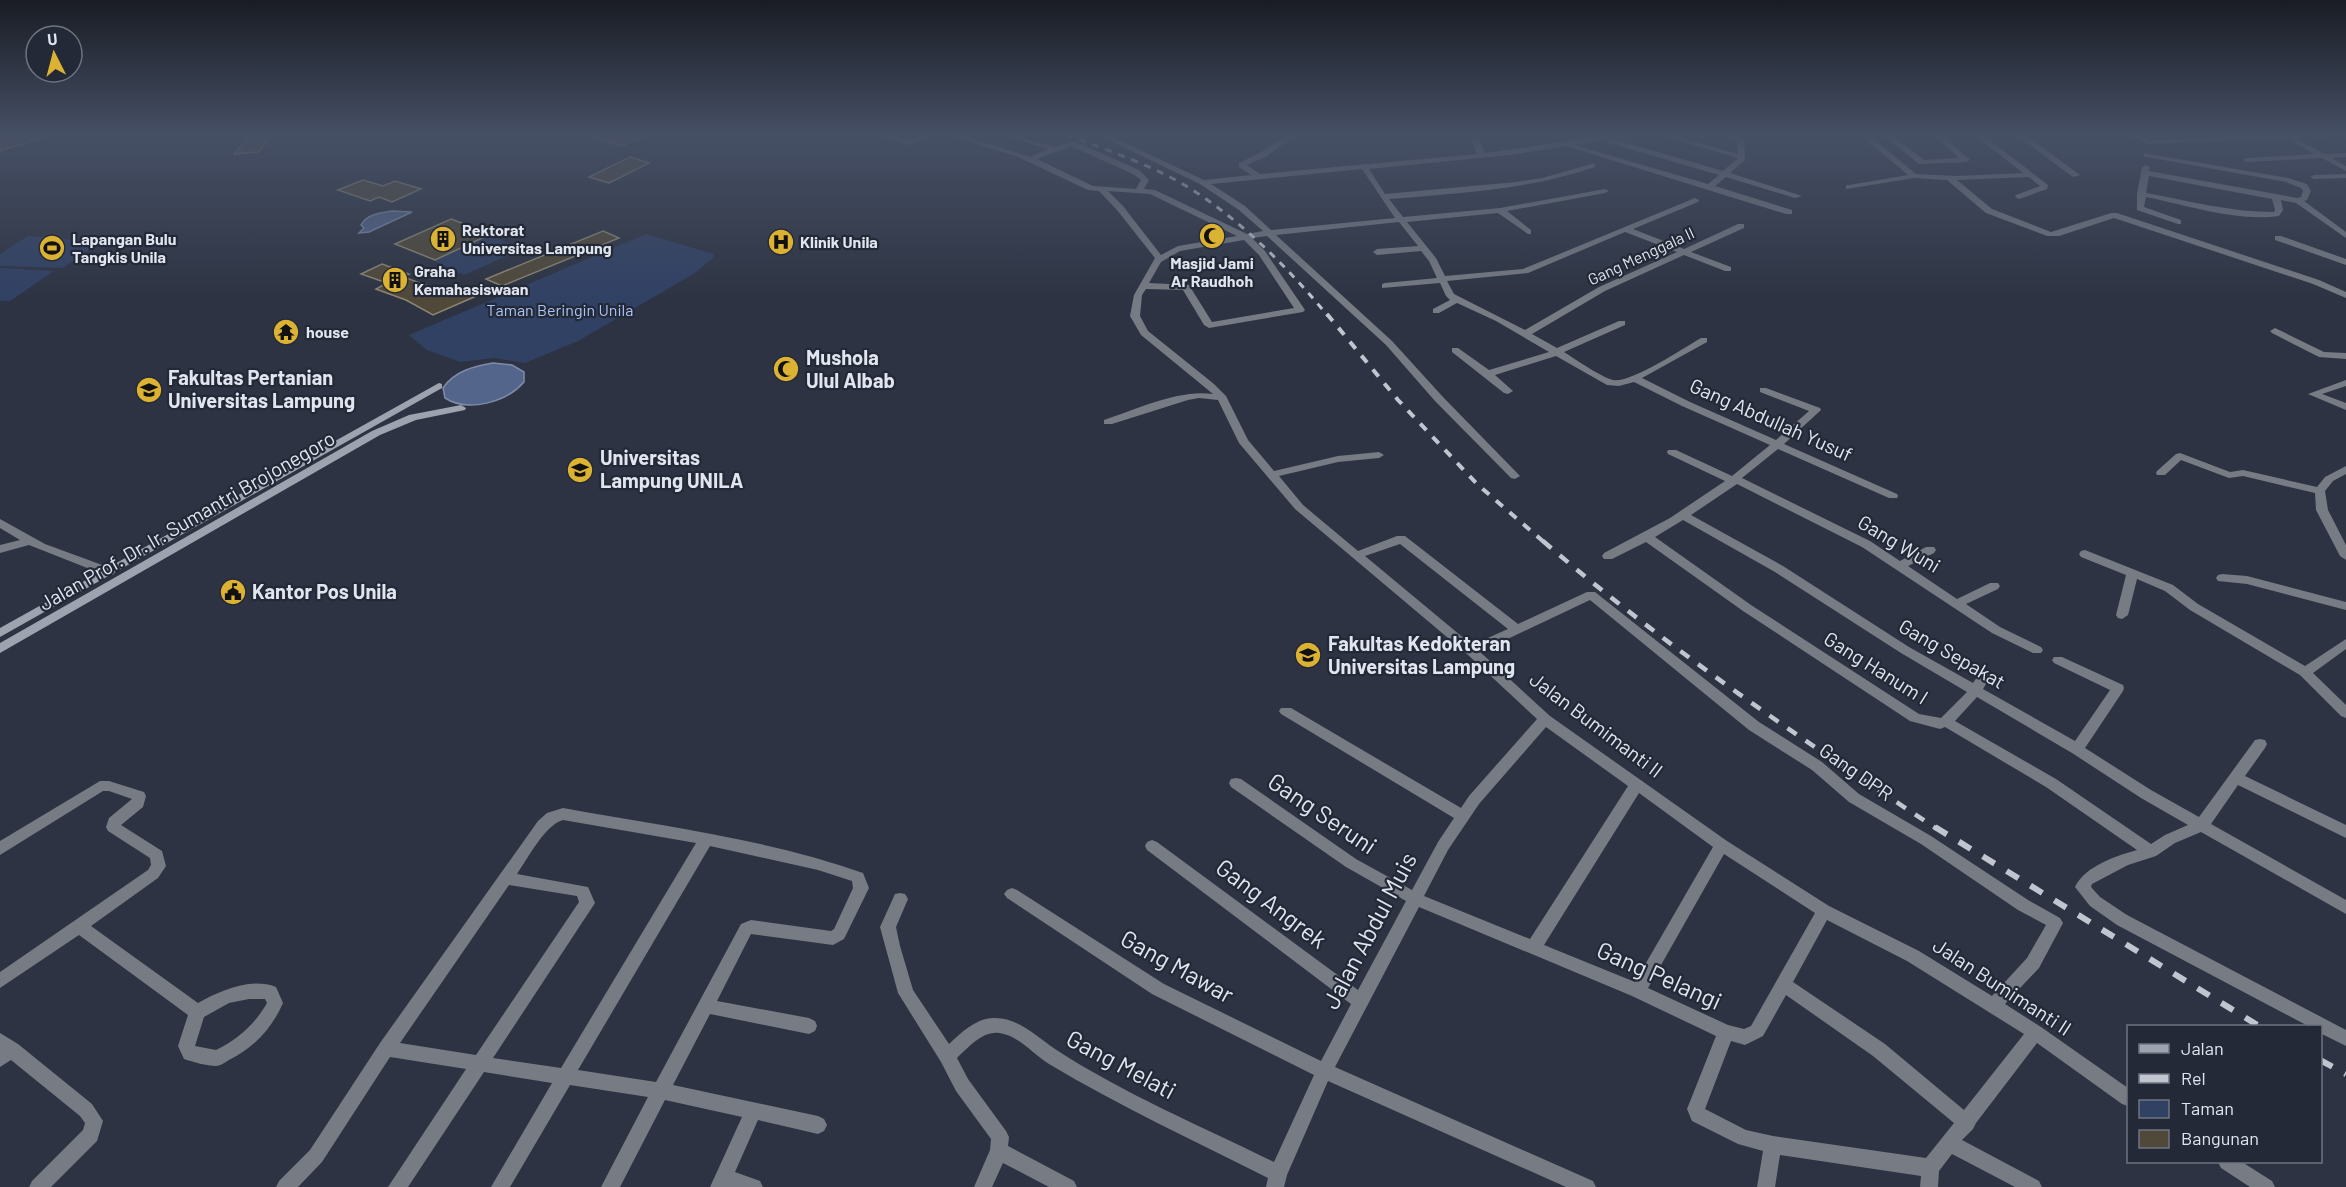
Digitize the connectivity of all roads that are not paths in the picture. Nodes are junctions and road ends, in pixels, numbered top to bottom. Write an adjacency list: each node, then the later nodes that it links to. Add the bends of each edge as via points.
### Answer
1 (1098, 189): 14 (street)
2 (1125, 189): 14 (street)
3 (1141, 189): 32 (street, via 1161,195)
4 (1214, 189): 30 (street, via 1242,208)
5 (1378, 189): 18 (street)
6 (1455, 189): 18 (street)
7 (1714, 189): 24 (street)
8 (1775, 189): 17 (street)
9 (1963, 189): 43 (street, via 1989,211 2042,231 2056,234 2114,215 2316,282)
10 (2040, 189): 19 (street)
11 (2142, 189): 16 (street)
12 (2231, 189): 20 (street)
13 (2305, 189): 22 (street, via 2304,198)
14 (1102, 190): 37 (street)
15 (1605, 191): 23 (street)
16 (2141, 195): 20 (street, via 2266,214 2279,210); 26 (street, via 2141,209)
17 (1798, 196)
18 (1383, 197): 25 (street)
19 (2019, 197)
20 (2276, 198): 22 (street)
21 (1695, 200): 28 (street)
22 (2298, 201): 31 (street)
23 (1500, 210): 25 (street); 29 (street)
24 (1789, 212)
25 (1400, 219): 30 (street); 34 (street)
26 (2178, 222)
27 (1741, 226): 36 (street, Gang Menggala II)
28 (1625, 229): 36 (street); 40 (street, via 1525,271)
29 (1528, 232)
30 (1268, 233): 32 (street); 69 (street, via 1389,343)
31 (2346, 236)
32 (1246, 237): 37 (street, via 1178,249); 41 (street, via 1271,266 1299,306 1299,312 1209,325 1186,287)
33 (2278, 238): 38 (street)
34 (1424, 248): 35 (street); 40 (street)
35 (1377, 252)
36 (1684, 253): 39 (street); 48 (street, Gang Menggala II, via 1602,289)
37 (1159, 258): 41 (street, Jalan Bumimanti II)
38 (2346, 262)
39 (1728, 269)
40 (1444, 280): 42 (street); 44 (street, via 1450,296)
41 (1143, 286): 59 (street, Jalan Bumimanti II, via 1135,309 1136,322)
42 (1385, 286)
43 (2346, 296)
44 (1456, 300): 45 (street); 48 (street)
45 (1436, 311)
46 (1622, 324): 51 (street)
47 (2275, 331): 52 (street, via 2322,355)
48 (1524, 334): 51 (street)
49 (1704, 340): 54 (street)
50 (1455, 350): 53 (street)
51 (1554, 353): 53 (street); 54 (street, via 1612,384)
52 (2346, 356)
53 (1487, 373): 58 (street)
54 (1634, 378): 63 (street, Gang Abdullah Yusuf)
55 (2346, 383): 60 (street, via 2313,394)
56 (438, 386): 84 (street, Jalan Prof. Dr. Ir. Sumantri Brojonegoro)
57 (1762, 390): 63 (street, via 1816,410)
58 (1508, 391)
59 (1222, 398): 62 (street, via 1179,398); 68 (street, Jalan Bumimanti II, via 1244,441)
60 (2346, 407)
61 (461, 408): 94 (street, Jalan Prof. Dr. Ir. Sumantri Brojonegoro, via 413,417 376,434)
62 (1108, 422)
63 (1777, 445): 70 (street); 72 (street, Gang Abdullah Yusuf)
64 (1672, 452): 70 (street, Gang Wuni)
65 (1379, 455): 68 (street, via 1338,459)
66 (2346, 469): 71 (street, via 2329,479)
67 (2161, 473): 71 (street, via 2180,456 2229,475 2242,472)
68 (1270, 475): 80 (street, Jalan Bumimanti II, via 1299,507)
69 (1515, 476)
70 (1735, 480): 73 (street); 83 (street, Gang Wuni, via 1812,516)
71 (2320, 491): 82 (street, via 2322,510)
72 (1893, 496)
73 (1683, 515): 75 (street); 100 (street, Gang Sepakat)
74 (0, 524): 76 (street)
75 (1648, 538): 81 (street); 104 (street, Gang Hanum I, via 1915,718)
76 (29, 541): 77 (street); 84 (street)
77 (0, 549)
78 (1930, 550): 83 (street)
79 (2085, 554): 85 (street)
80 (1358, 555): 91 (street, via 1401,539); 96 (street, Jalan Bumimanti II)
81 (1608, 556)
82 (2346, 556)
83 (1899, 566): 88 (street, Gang Wuni)
84 (109, 572): 92 (street, Jalan Prof. Dr. Ir. Sumantri Brojonegoro)
85 (2132, 574): 90 (street); 98 (street, via 2169,588 2194,607)
86 (2222, 578): 89 (street, via 2247,580)
87 (1994, 586): 88 (street)
88 (1958, 603): 95 (street, Gang Wuni, via 1996,630)
89 (2346, 607)
90 (2122, 615)
91 (1518, 630): 96 (street); 131 (street, Gang DPR, via 1591,595 1754,726 1817,766 1854,798 2055,923 2033,963)
92 (0, 633)
93 (2346, 644): 98 (street)
94 (0, 649)
95 (2037, 650)
96 (1470, 651): 103 (street, Jalan Bumimanti II)
97 (2058, 660): 106 (street, via 2118,688)
98 (2305, 672): 102 (street)
99 (1986, 674): 100 (street)
100 (1976, 690): 104 (street); 106 (street, Gang Sepakat)
101 (1286, 711): 110 (street)
102 (2346, 713)
103 (1545, 719): 109 (street, Jalan Bumimanti II); 110 (street, Jalan Abdul Muis)
104 (1946, 722): 117 (street, Gang Hanum I, via 2068,791)
105 (2260, 744): 107 (street)
106 (2077, 749): 111 (street, Gang Sepakat)
107 (2236, 778): 111 (street); 112 (street)
108 (1236, 783): 120 (street, Gang Seruni, via 1351,863)
109 (1637, 784): 114 (street, Jalan Bumimanti II); 125 (street)
110 (1463, 817): 120 (street, Jalan Abdul Muis)
111 (2201, 826): 117 (street, via 2170,838); 122 (street, Gang Sepakat)
112 (2346, 832)
113 (706, 839): 118 (street, via 563,814 543,825); 130 (street, via 818,864 858,877 861,883 839,934 833,938 746,929); 144 (street)
114 (1722, 845): 123 (street, Jalan Bumimanti II); 128 (street)
115 (1152, 846): 129 (street, Gang Angrek)
116 (0, 849): 124 (street, via 100,786 140,796 138,803 113,827 157,855 159,866)
117 (2151, 852): 133 (street, via 2124,860 2086,880 2086,894 2122,920)
118 (506, 878): 139 (street); 142 (street, via 583,891 587,903)
119 (1012, 894): 143 (street, Gang Mawar, via 1158,988)
120 (1414, 898): 125 (street, Gang Pelangi); 129 (street, Jalan Abdul Muis)
121 (900, 899): 141 (street, via 888,927 894,955 906,993)
122 (2346, 908)
123 (1824, 911): 127 (street, Gang Pelangi); 131 (street, Jalan Bumimanti II, via 1913,956)
124 (79, 926): 126 (street); 132 (street)
125 (1533, 948): 128 (street, Gang Pelangi)
126 (3, 975)
127 (1783, 984): 136 (street, Gang Pelangi, via 1752,1036); 148 (street, via 1879,1050)
128 (1638, 991): 136 (street, Gang Pelangi)
129 (1360, 1001): 143 (street, Jalan Abdul Muis)
130 (705, 1006): 135 (street); 145 (street)
131 (1993, 1006): 137 (street, Jalan Bumimanti II)
132 (198, 1012): 132 (street, via 245,990 270,992 275,1003 260,1029 217,1058 190,1053 186,1046)
133 (2321, 1025)
134 (2322, 1025): 138 (street)
135 (809, 1026)
136 (1726, 1032): 151 (street, via 1698,1109 1744,1138)
137 (2035, 1032): 146 (street, Jalan Bumimanti II); 148 (street)
138 (2346, 1038)
139 (386, 1049): 142 (street); 158 (street, via 316,1156)
140 (4, 1050): 157 (street, via 86,1110 94,1121 91,1135)
141 (947, 1056): 152 (street, via 962,1085 1000,1137); 155 (street, Gang Melati, via 975,1034 998,1025 1019,1033 1054,1058)
142 (482, 1063): 144 (street); 159 (street)
143 (1324, 1071): 155 (street, Jalan Abdul Muis); 165 (street, Gang Mawar)
144 (568, 1076): 145 (street); 160 (street)
145 (660, 1091): 147 (street); 161 (street)
146 (2127, 1097)
147 (753, 1112): 149 (street); 156 (street)
148 (1967, 1124): 150 (street)
149 (818, 1125)
150 (1950, 1143): 154 (street); 168 (street)
151 (1773, 1145): 154 (street); 166 (street)
152 (999, 1151): 163 (street); 164 (street)
153 (2230, 1163): 169 (street)
154 (1930, 1168): 167 (street)
155 (1277, 1180)
156 (722, 1182): 162 (street)
157 (38, 1187)
158 (285, 1187)
159 (397, 1187)
160 (500, 1187)
161 (610, 1187)
162 (754, 1187)
163 (983, 1187)
164 (1068, 1187)
165 (1587, 1187)
166 (1766, 1187)
167 (1929, 1187)
168 (2033, 1187)
169 (2266, 1187)

